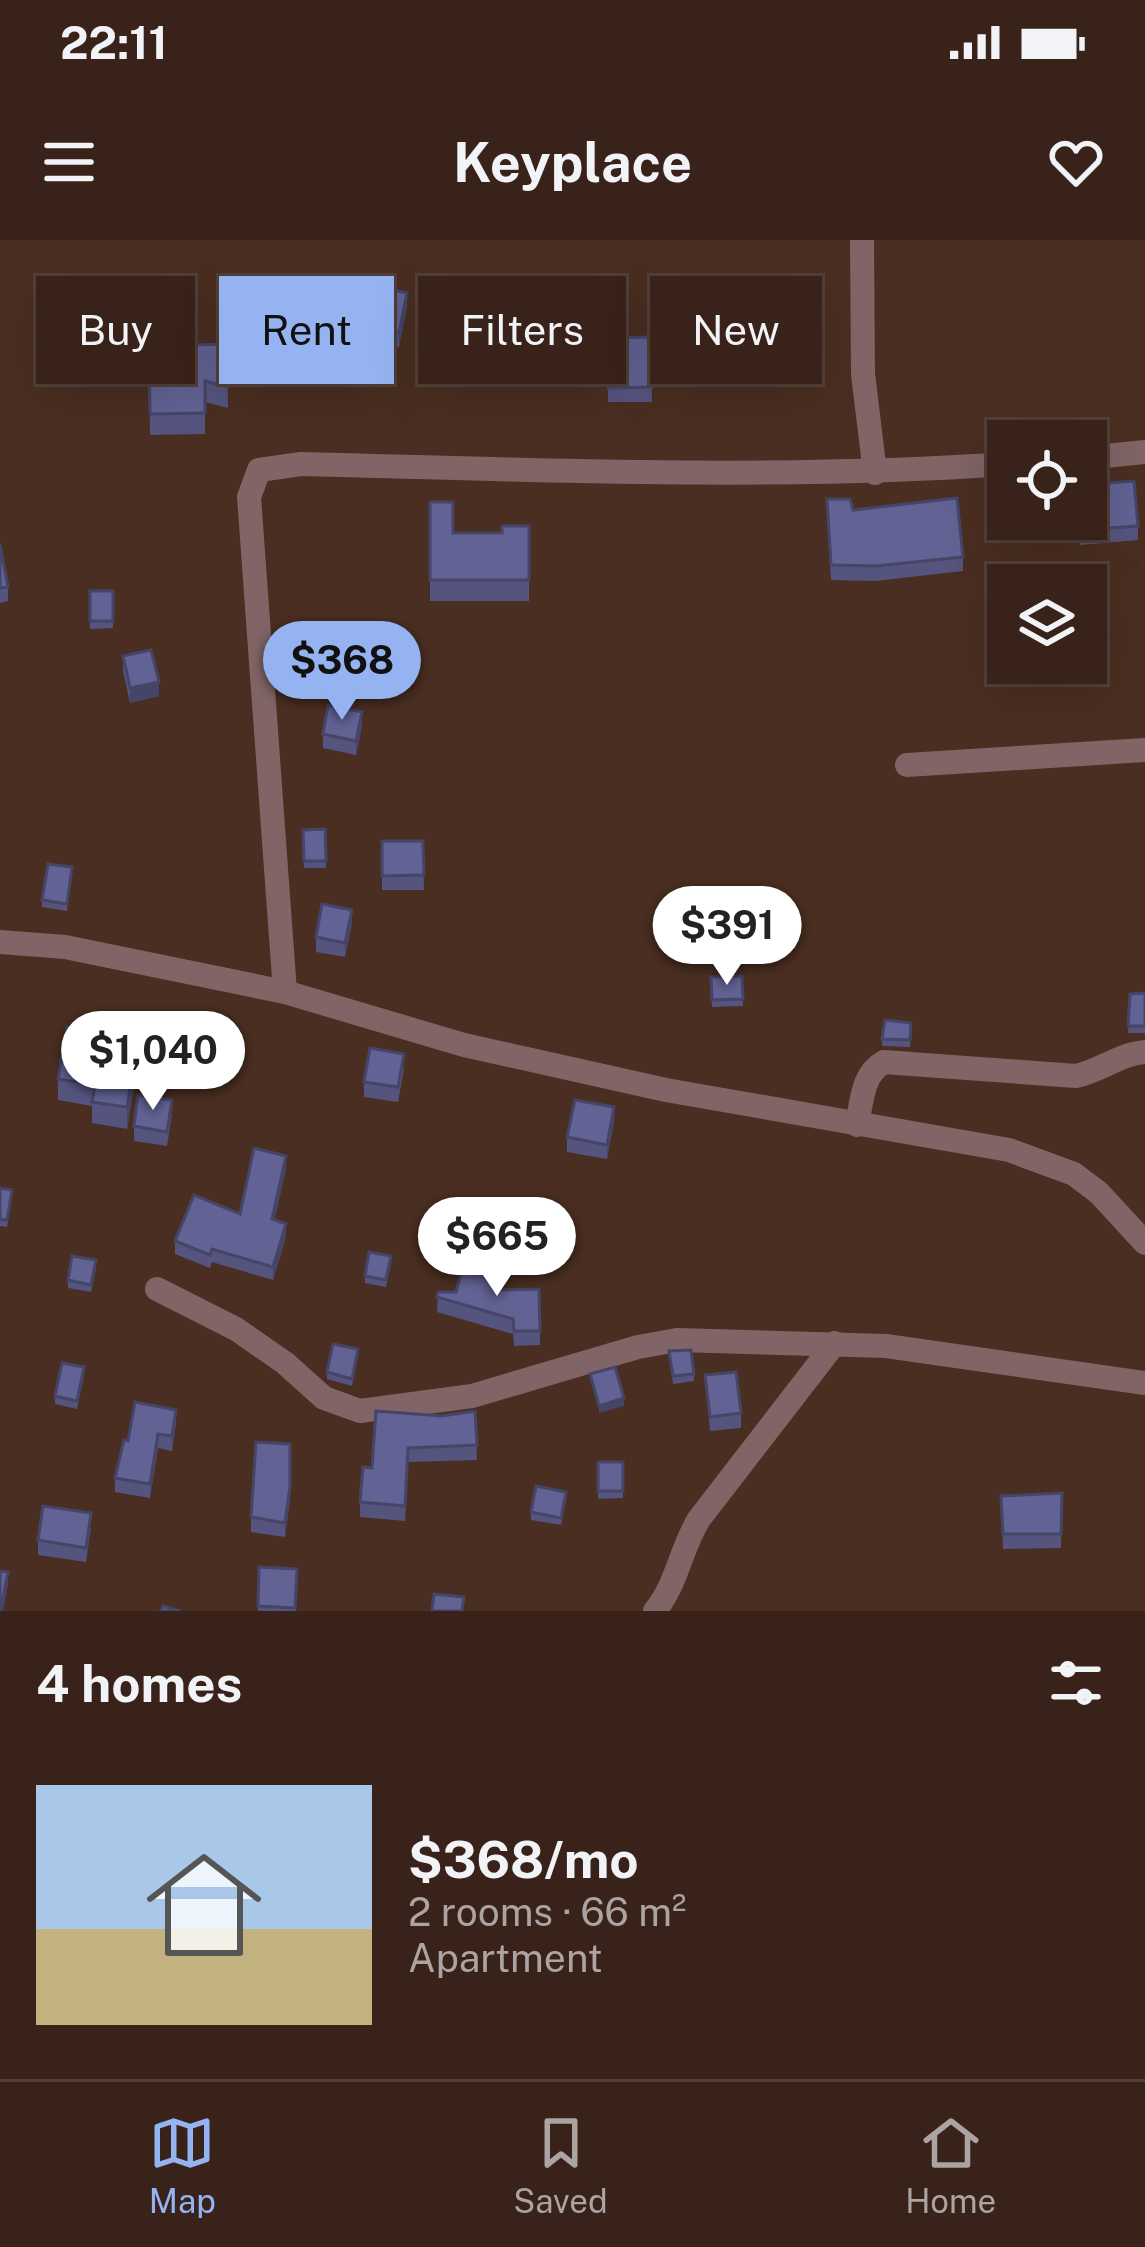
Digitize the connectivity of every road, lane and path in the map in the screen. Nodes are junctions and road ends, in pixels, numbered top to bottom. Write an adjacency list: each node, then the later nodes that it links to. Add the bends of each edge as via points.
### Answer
1 (862, 240): 5 (street, via 863,374)
2 (1145, 452): 3 (street)
3 (1107, 456)
4 (987, 465): 5 (street)
5 (875, 473): 9 (street, via 301,464 259,470 249,496)
6 (1145, 750): 7 (street)
7 (907, 765)
8 (0, 942): 9 (street, via 65,946)
9 (285, 992): 11 (street, via 464,1045)
10 (1145, 1052): 11 (street, via 1076,1076 884,1062 867,1077)
11 (857, 1125): 12 (street, via 1009,1150 1074,1174)
12 (1145, 1243)
13 (157, 1289): 14 (street, via 236,1329 324,1398 360,1411 472,1396 677,1340)
14 (835, 1343): 15 (street); 16 (street, via 699,1520 676,1582)
15 (1145, 1383)
16 (655, 1611)

